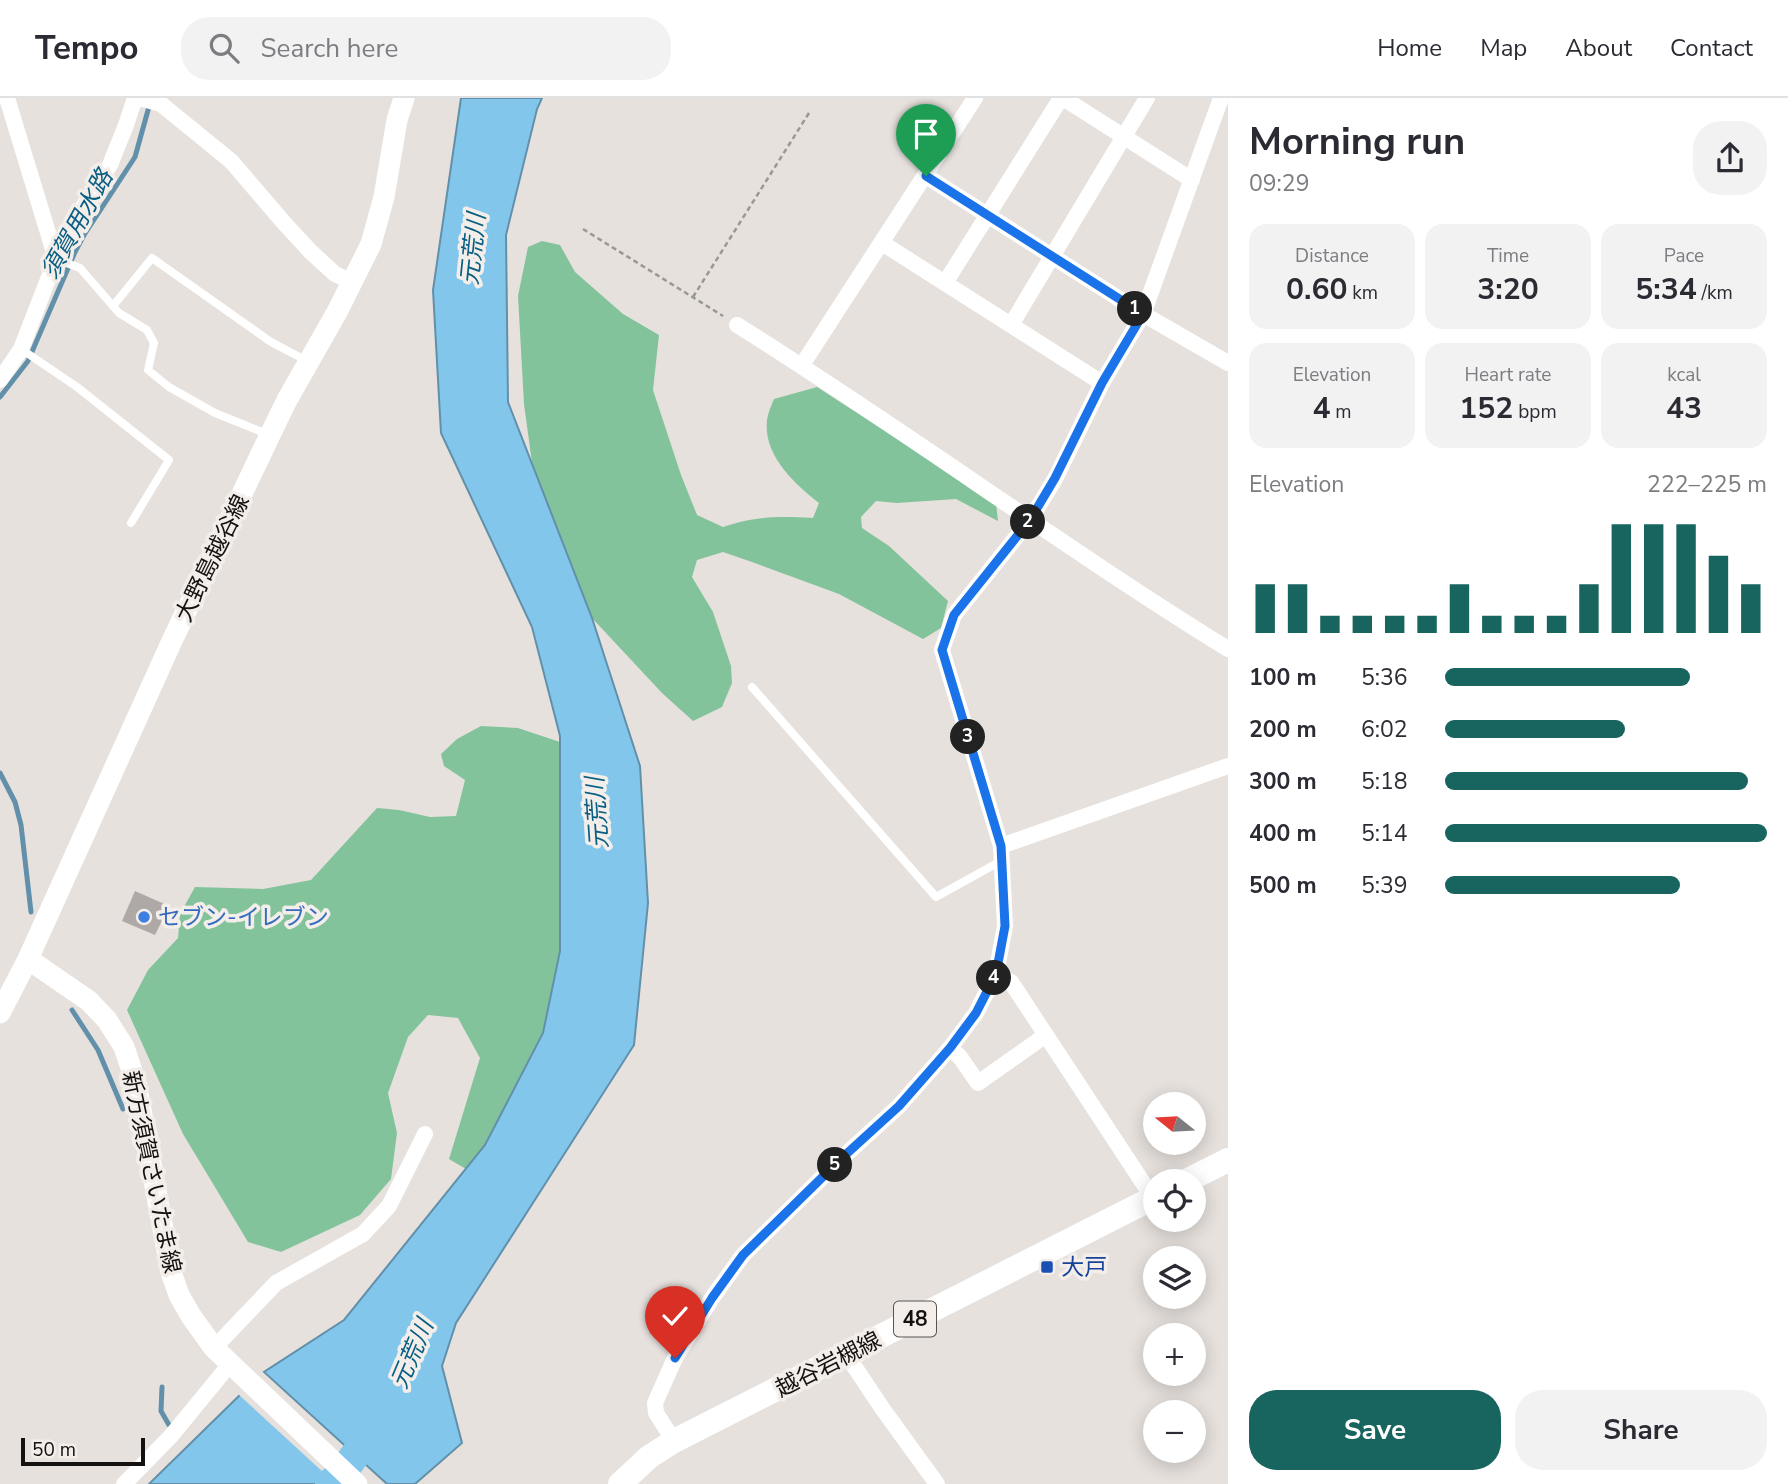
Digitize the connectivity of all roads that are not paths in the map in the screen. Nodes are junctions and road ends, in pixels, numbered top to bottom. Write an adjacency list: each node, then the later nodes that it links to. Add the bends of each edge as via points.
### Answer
1 (7, 98): 15 (street)
2 (135, 98): 15 (street, via 110,165 71,226)
3 (140, 98): 16 (street, via 161,104 231,161 311,252 335,274)
4 (404, 98): 16 (main road, 大野島越谷線, via 371,244)
5 (975, 98): 10 (street)
6 (1062, 98): 9 (street); 12 (street)
7 (1147, 98): 9 (street)
8 (1221, 98): 11 (street)
9 (1124, 136): 11 (street); 14 (street)
10 (926, 176): 12 (street); 13 (street)
11 (1192, 180): 19 (street)
12 (988, 215): 14 (street); 17 (street)
13 (882, 243): 17 (street); 25 (street)
14 (1052, 256): 19 (street); 21 (street)
15 (60, 261): 18 (lane, via 80,268); 22 (street)
16 (352, 282): 23 (main road, 大野島越谷線)
17 (945, 283): 21 (street)
18 (113, 306): 23 (lane, via 152,257 271,342); 28 (lane, via 147,330 154,343 148,370 215,413)
19 (1143, 314): 24 (street); 27 (street)
20 (737, 325): 25 (street)
21 (1011, 325): 27 (street)
22 (24, 351): 26 (street); 30 (lane, via 169,460)
23 (309, 362): 28 (main road, 大野島越谷線)
24 (1228, 363)
25 (802, 365): 29 (street)
26 (0, 380)
27 (1102, 383): 29 (street)
28 (270, 435): 35 (main road, 大野島越谷線)
29 (1030, 520): 31 (street); 34 (street, via 954,615 942,650)
30 (131, 523)
31 (1228, 649)
32 (752, 687): 34 (lane, via 936,897)
33 (1228, 766): 34 (street)
34 (1001, 854): 36 (street, via 1005,926)
35 (28, 958): 37 (main road, 大野島越谷線); 45 (main road, 新方須賀さいたま線, via 89,1001 124,1047 136,1083 171,1272 191,1316)
36 (996, 974): 38 (street, via 1011,982); 39 (street, via 976,1013)
37 (3, 1000)
38 (1046, 1035): 39 (street, via 978,1083); 43 (street)
39 (950, 1048): 48 (street, via 899,1106 743,1255 712,1298 675,1358 655,1403 656,1413)
40 (425, 1134): 45 (street, via 389,1206 363,1234 276,1283)
41 (1228, 1160): 42 (main road)
42 (1206, 1171)
43 (1143, 1181)
44 (1143, 1204): 46 (main road, 越谷岩槻線 / 48)
45 (214, 1348): 47 (main road, 新方須賀さいたま線)
46 (846, 1354): 48 (main road, 越谷岩槻線 / 48); 52 (street)
47 (234, 1368): 49 (street); 50 (main road, 新方須賀さいたま線)
48 (674, 1441): 51 (main road, 越谷岩槻線 / 48)
49 (124, 1484)
50 (357, 1484)
51 (620, 1484)
52 (937, 1484)

